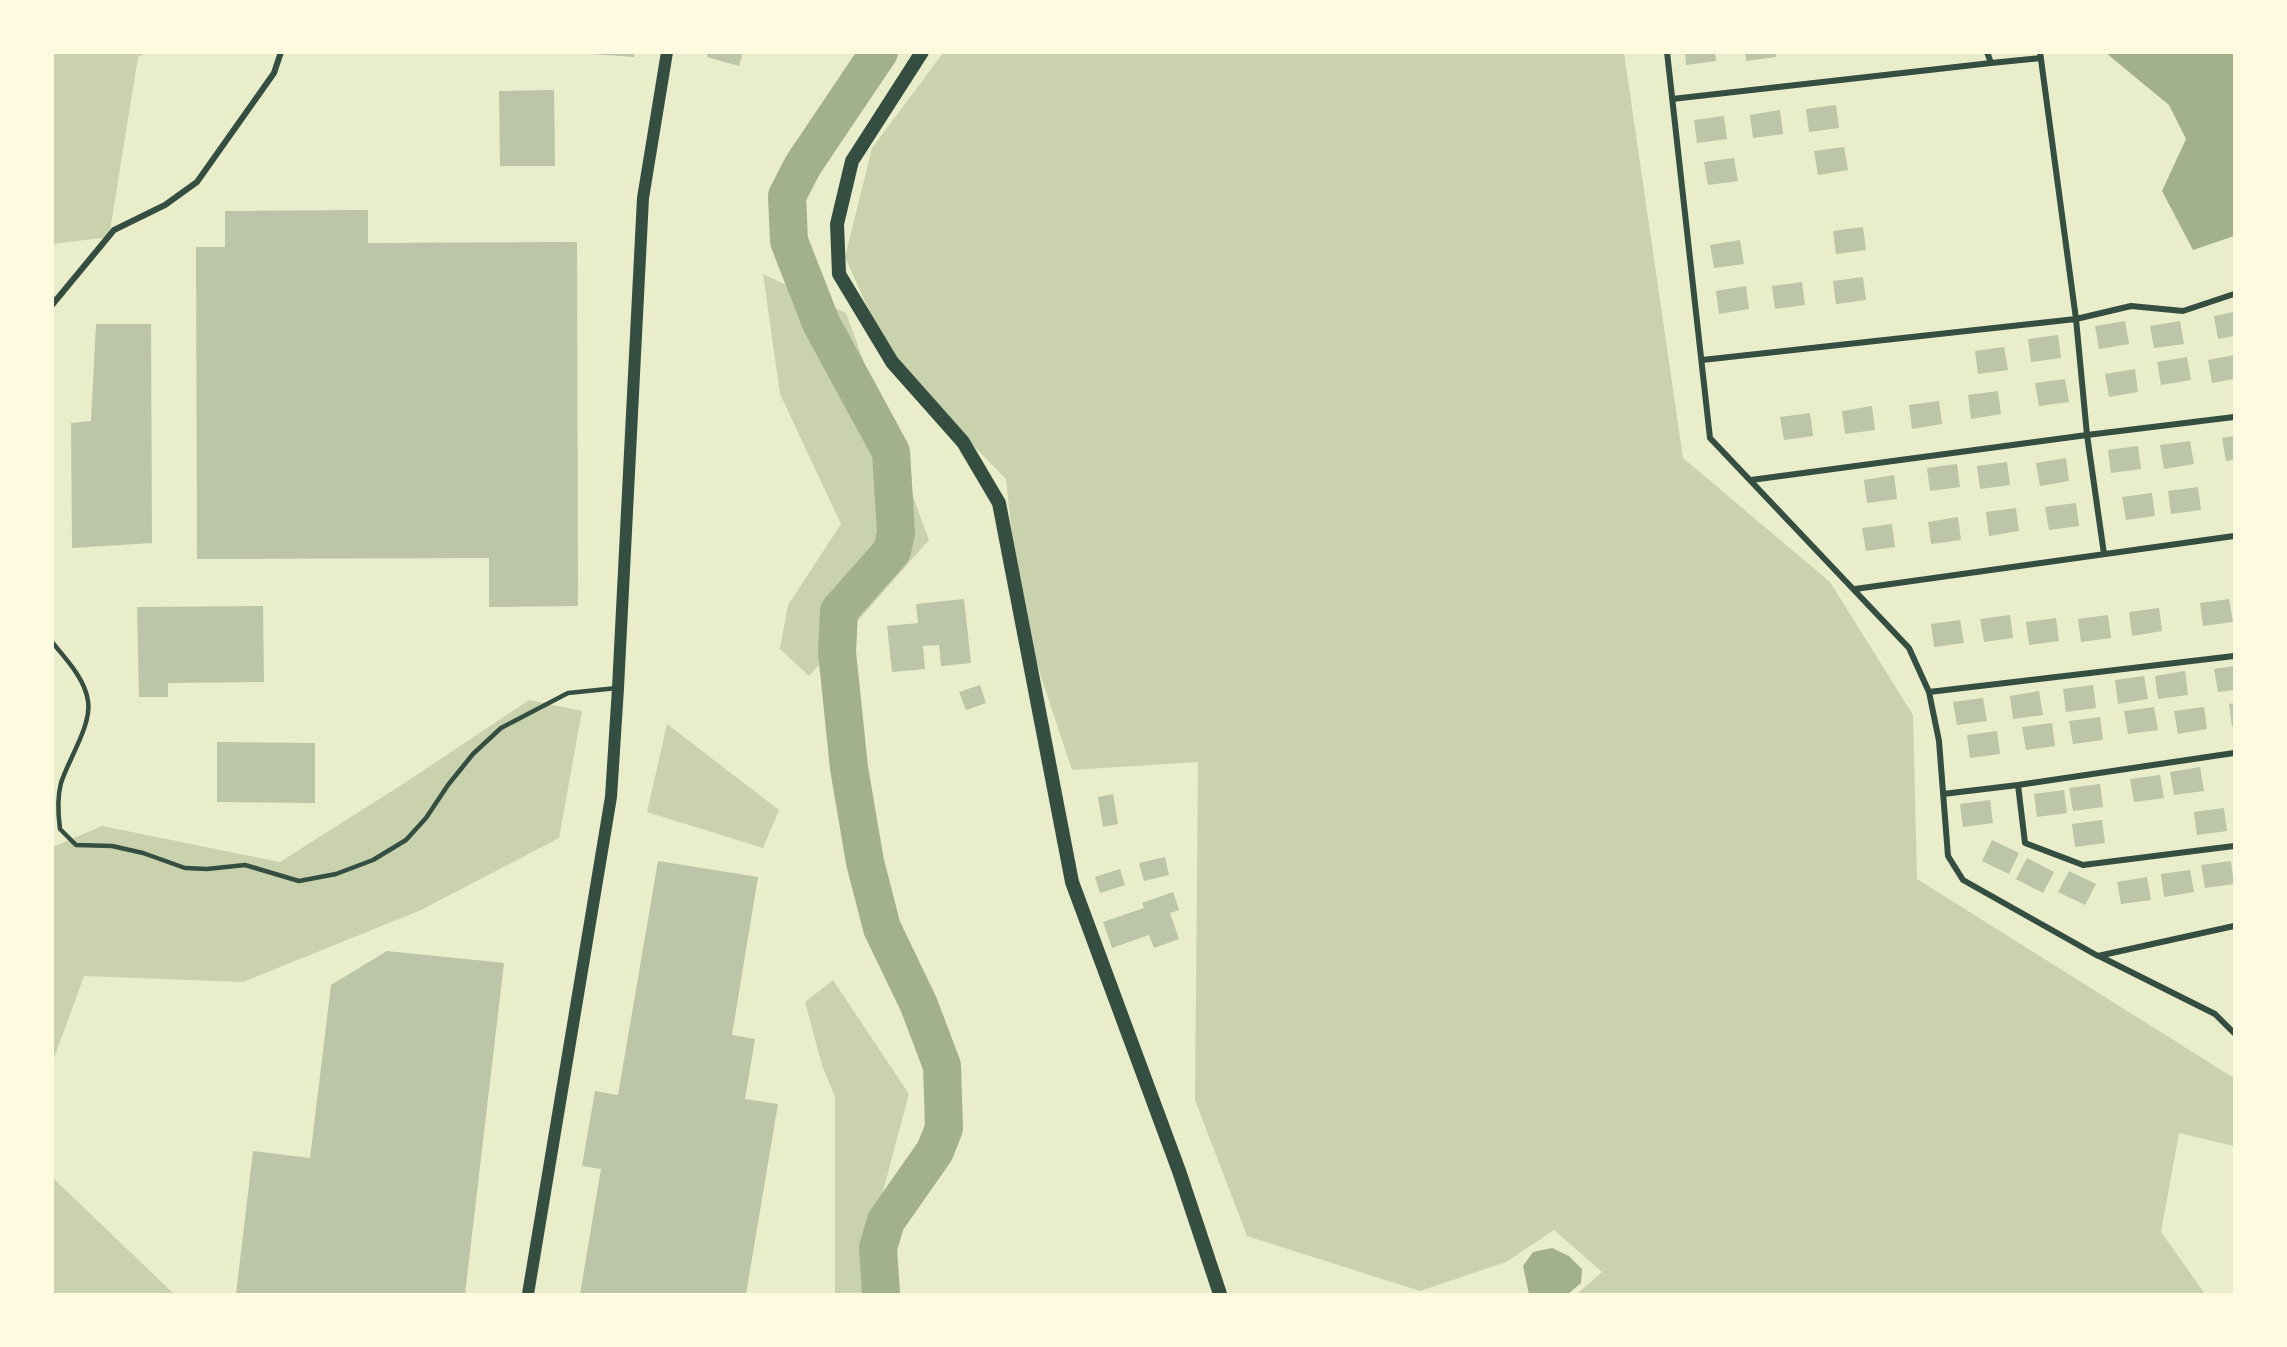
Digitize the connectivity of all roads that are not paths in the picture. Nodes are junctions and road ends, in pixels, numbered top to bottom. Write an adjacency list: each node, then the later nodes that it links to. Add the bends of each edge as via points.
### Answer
1 (281, 52): 10 (street, via 274,73 198,182 165,205 114,230)
2 (667, 52): 21 (main road, via 643,198)
3 (922, 52): 31 (main road, via 852,161 837,224 839,274 892,362 963,442 999,503 1072,882)
4 (1667, 52): 8 (street)
5 (1987, 52): 7 (street)
6 (2040, 55): 7 (street); 11 (street)
7 (1991, 63): 8 (street)
8 (1672, 99): 12 (street)
9 (2235, 294): 11 (street, via 2183,310 2131,306)
10 (52, 304)
11 (2076, 320): 12 (street); 14 (street)
12 (1702, 360): 15 (street, via 1710,438)
13 (2235, 417): 14 (street)
14 (2087, 435): 15 (street); 17 (street)
15 (1751, 480): 18 (street)
16 (2235, 536): 17 (street)
17 (2104, 555): 18 (street)
18 (1855, 589): 22 (street, via 1909,648)
19 (52, 642): 21 (lane, via 82,684 88,702 87,719 61,785 58,808 60,829 76,845 112,846 185,868 245,865 299,881 336,874 373,860 406,840 472,754 501,728 568,693)
20 (2235, 656): 22 (street)
21 (618, 688): 30 (main road, via 611,797)
22 (1929, 692): 25 (street, via 1939,741)
23 (2235, 753): 24 (street)
24 (2018, 785): 25 (street); 26 (street, via 2025,843 2083,865)
25 (1943, 794): 28 (street, via 1948,856 1963,880)
26 (2235, 846)
27 (2235, 926): 28 (street)
28 (2098, 956): 29 (street, via 2215,1014)
29 (2235, 1033)
30 (528, 1294)
31 (1220, 1294)

